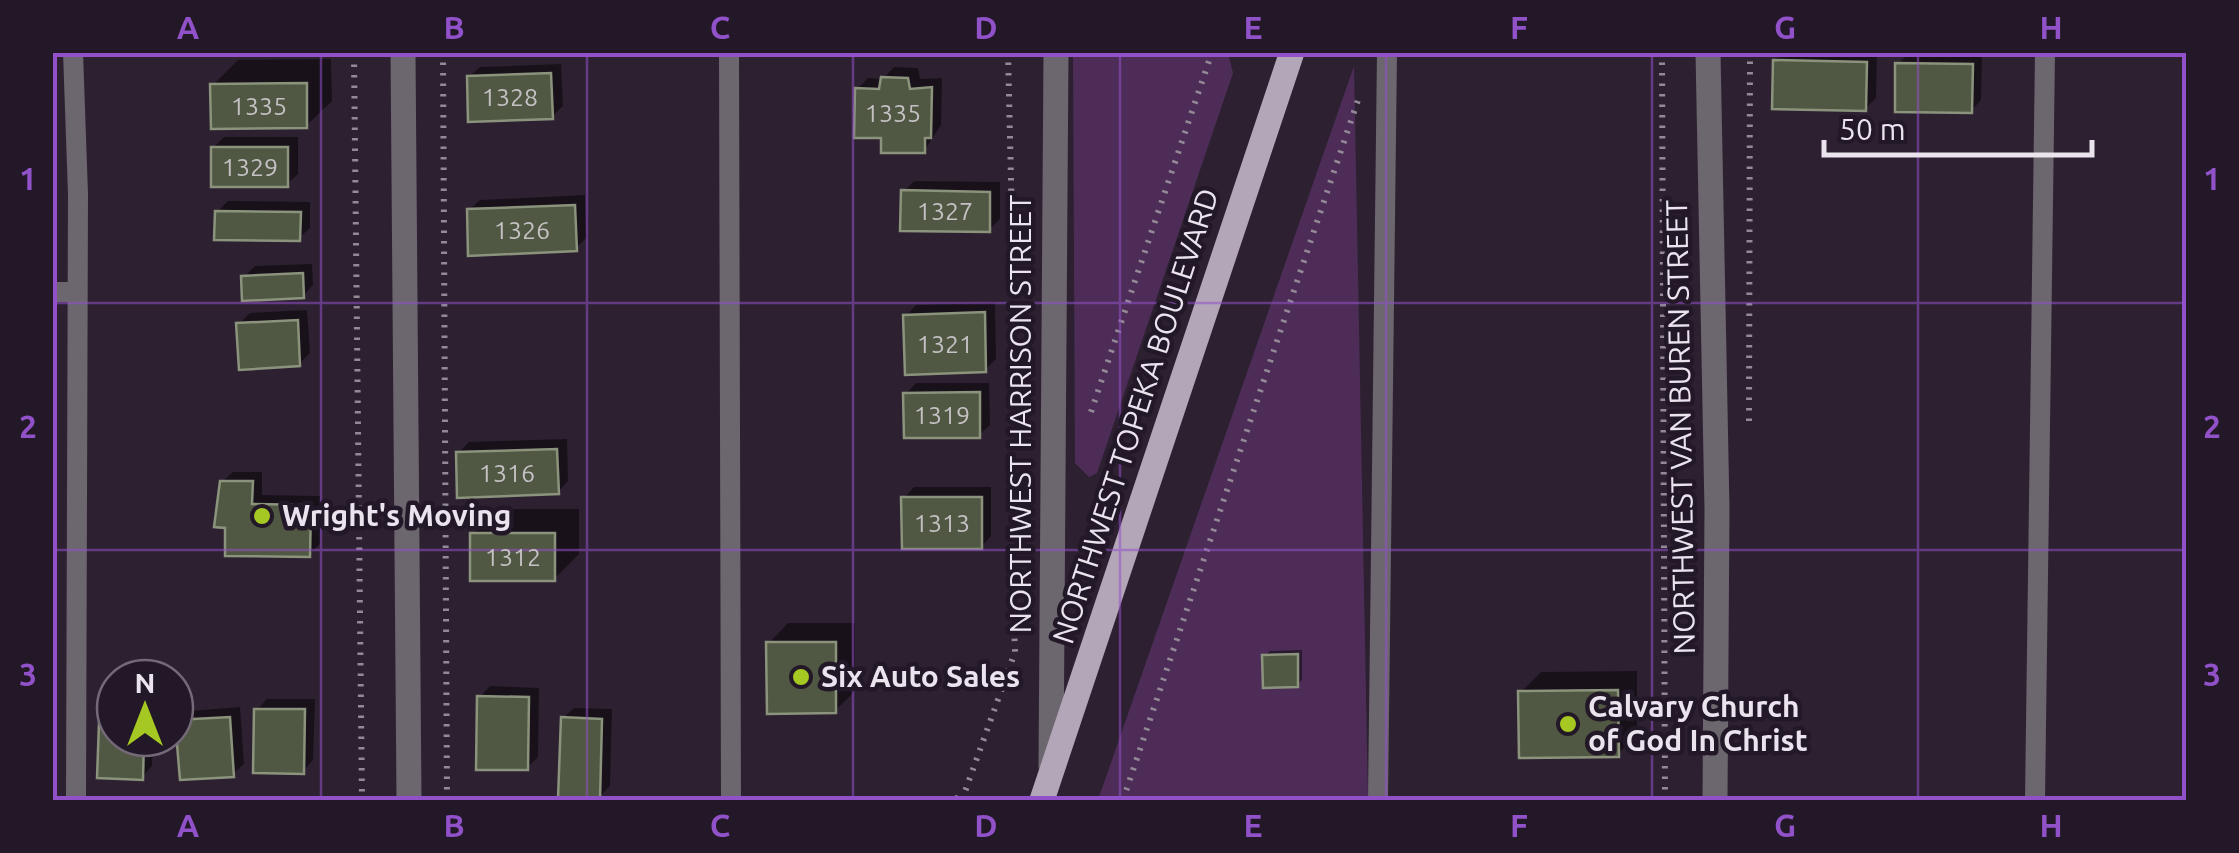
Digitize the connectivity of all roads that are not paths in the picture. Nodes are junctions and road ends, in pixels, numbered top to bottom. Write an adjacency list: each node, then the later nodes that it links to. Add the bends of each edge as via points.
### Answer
1 (403, 52): 13 (street)
2 (729, 52): 14 (lane)
3 (1056, 52): 11 (street, NORTHWEST HARRISON STREET)
4 (1292, 52): 11 (main road, NORTHWEST TOPEKA BOULEVARD)
5 (1387, 52): 15 (lane)
6 (1708, 52): 16 (street, NORTHWEST VAN BUREN STREET)
7 (2045, 52): 17 (lane)
8 (73, 53): 10 (lane)
9 (52, 292): 10 (lane)
10 (76, 292): 12 (lane)
11 (1047, 788)
12 (76, 800)
13 (409, 800)
14 (730, 800)
15 (1378, 800)
16 (1715, 800)
17 (2034, 800)

